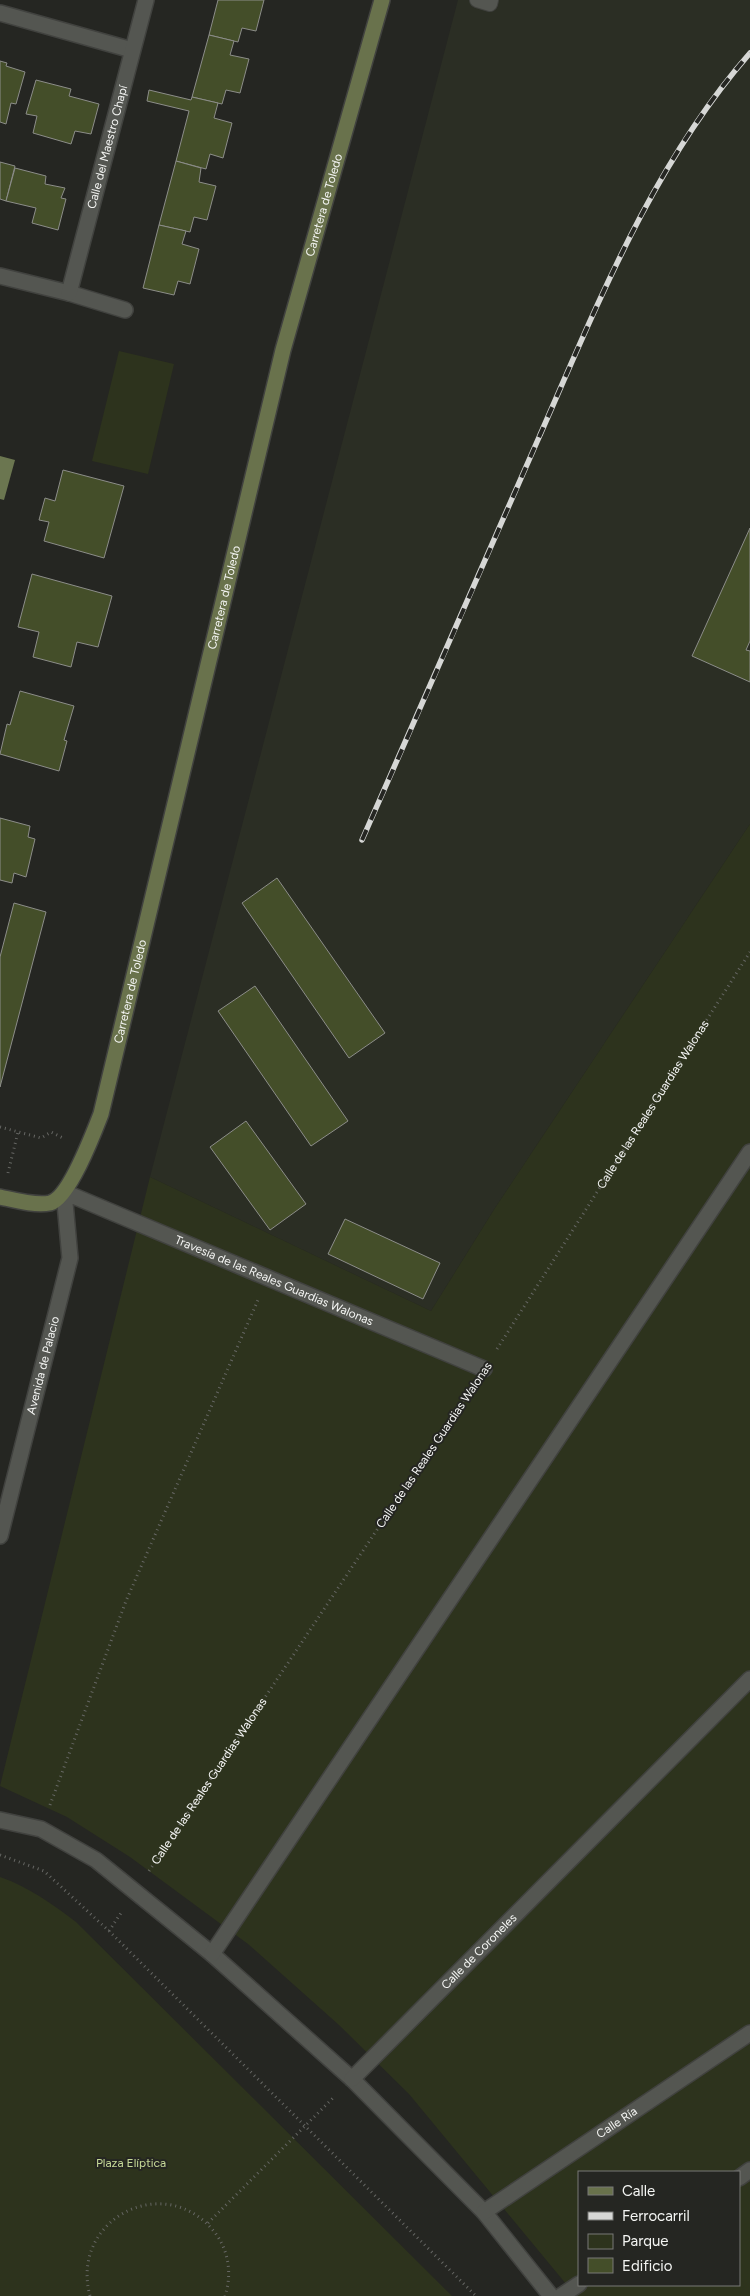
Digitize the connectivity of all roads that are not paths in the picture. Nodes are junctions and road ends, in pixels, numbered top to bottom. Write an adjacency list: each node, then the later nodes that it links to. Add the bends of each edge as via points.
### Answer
1 (146, 0): 6 (street, Calle del Maestro Chapí)
2 (382, 0): 11 (street, Carretera de Toledo, via 283,350 102,1114 88,1150)
3 (477, 0): 4 (lane, via 490,4)
4 (490, 0)
5 (0, 13): 6 (street)
6 (132, 50): 8 (street, Calle del Maestro Chapí)
7 (0, 277): 8 (street)
8 (69, 293): 9 (street)
9 (125, 310)
10 (750, 1152): 17 (street)
11 (64, 1192): 12 (street, via 51,1203); 13 (street, Travesía de las Reales Guardias Walonas); 14 (street, Avenida de Palacio, via 70,1258)
12 (1, 1197)
13 (484, 1370)
14 (0, 1536)
15 (750, 1679): 19 (street, Calle de Coroneles)
16 (0, 1820): 17 (street, via 41,1829 96,1860)
17 (212, 1954): 19 (street)
18 (750, 2033): 20 (street, Calle Ría)
19 (352, 2079): 20 (street)
20 (484, 2212): 22 (street)
21 (578, 2285): 23 (street)
22 (551, 2296)
23 (561, 2296)

